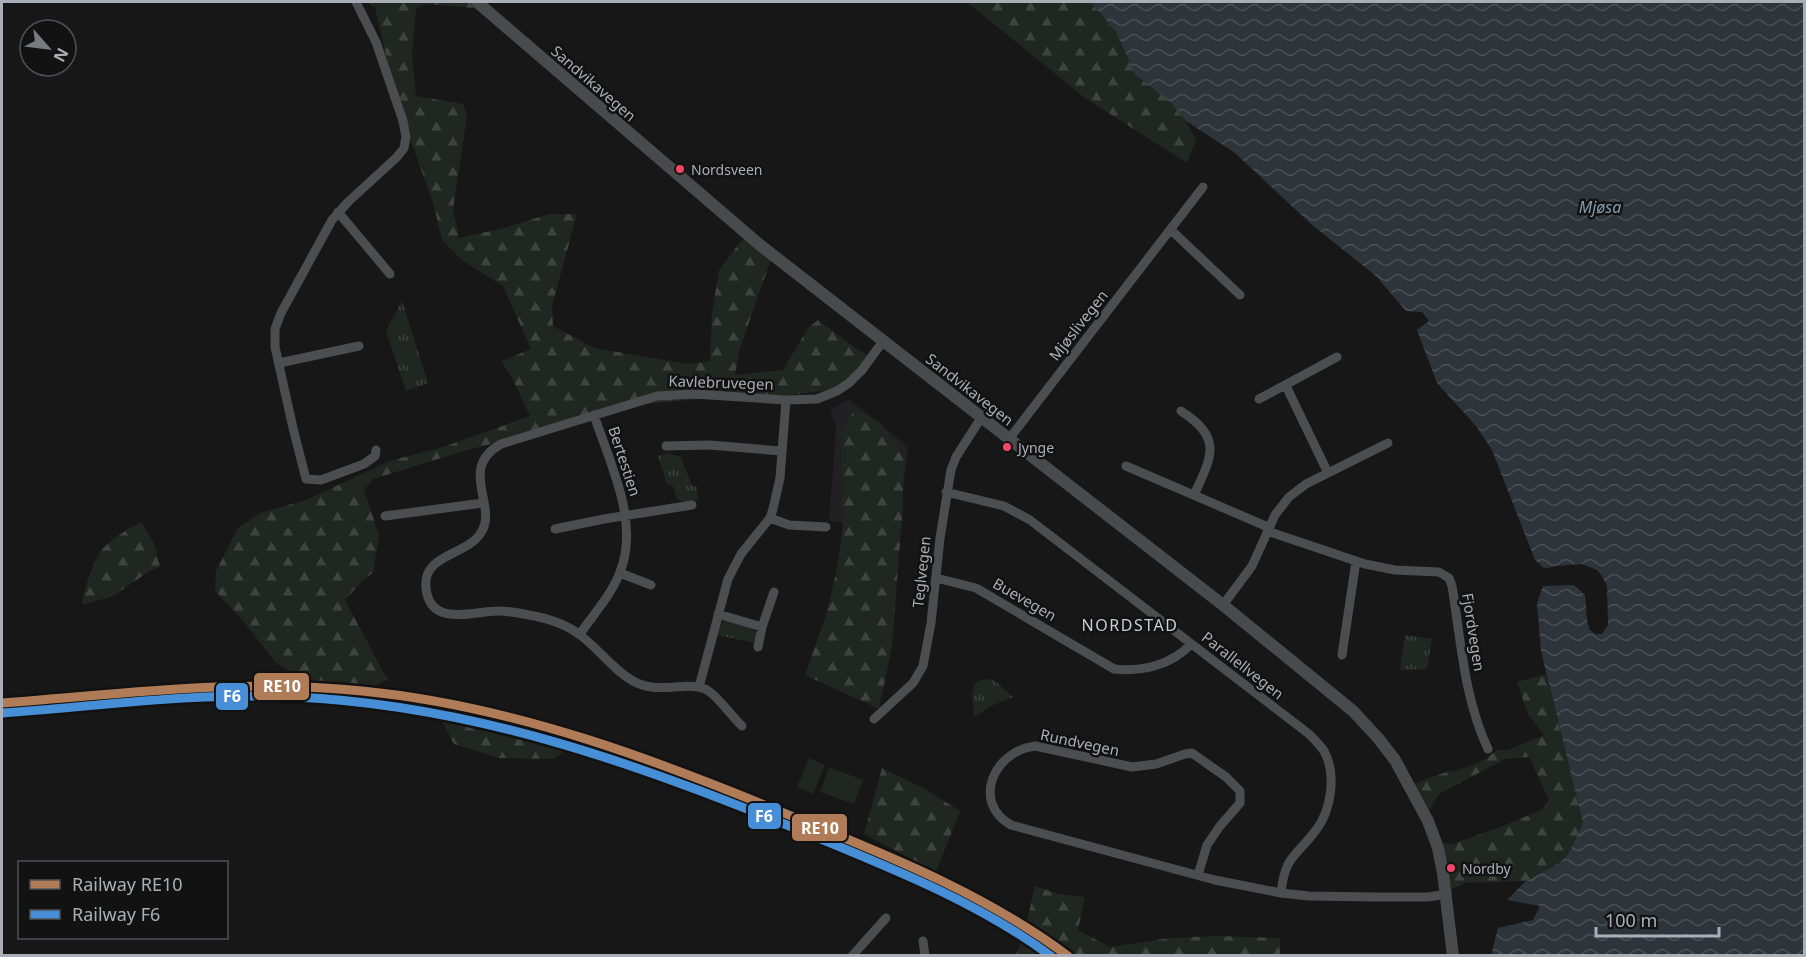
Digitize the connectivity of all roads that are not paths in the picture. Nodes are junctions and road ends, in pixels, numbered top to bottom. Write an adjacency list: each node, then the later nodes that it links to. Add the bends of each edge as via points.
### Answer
1 (356, 2): 4 (street, via 376,42 406,136 398,157)
2 (477, 2): 8 (main road, Sandvikavegen, via 760,245)
3 (1203, 187): 5 (street, Mjøslivegen)
4 (338, 212): 6 (street); 11 (street, via 278,320 273,335)
5 (1171, 230): 7 (street); 18 (street, Mjøslivegen)
6 (390, 274)
7 (1240, 295)
8 (884, 340): 14 (street, Kavlebruvegen, via 855,377 837,391 817,399); 17 (main road, Sandvikavegen)
9 (359, 346): 11 (street)
10 (1337, 357): 12 (street)
11 (279, 363): 21 (street, via 306,479 317,481 364,464 375,456)
12 (1286, 386): 13 (street); 24 (street)
13 (1259, 399)
14 (786, 400): 16 (street, Kavlebruvegen, via 670,394); 22 (street)
15 (1181, 411): 26 (street, via 1203,427 1209,439 1209,458)
16 (594, 415): 27 (street, Kavlebruvegen, via 492,450 480,473); 30 (street, Bertestien)
17 (981, 418): 18 (main road, Sandvikavegen); 25 (street, Teglvegen, via 956,457)
18 (1009, 439): 42 (main road, Sandvikavegen)
19 (1388, 443): 24 (street)
20 (666, 447): 22 (street, via 710,445)
21 (376, 450)
22 (781, 451): 31 (street, via 778,493)
23 (1126, 466): 26 (street, Fjordvegen)
24 (1328, 473): 34 (street, via 1289,497)
25 (946, 492): 39 (street, Teglvegen); 46 (street, Parallellvegen, via 1004,506 1030,520)
26 (1194, 495): 34 (street, Fjordvegen)
27 (483, 503): 29 (street); 45 (street, Kavlebruvegen, via 484,528 474,542 439,560 426,576 426,590 433,606 452,616 498,611 522,613 542,617)
28 (692, 505): 30 (street, Bertestien)
29 (385, 516)
30 (626, 516): 32 (street, Bertestien); 38 (street, Bertestien, via 628,534)
31 (770, 518): 33 (street, via 789,525); 43 (street, via 733,567)
32 (570, 526): 35 (street, Bertestien); 36 (street)
33 (826, 527)
34 (1268, 529): 37 (street, Fjordvegen); 42 (street, via 1252,566)
35 (555, 530)
36 (570, 537)
37 (1356, 561): 48 (street); 52 (street, Fjordvegen, via 1395,570 1439,572 1449,578 1468,693)
38 (620, 573): 40 (street); 45 (street, Bertestien)
39 (936, 579): 46 (street, Buevegen, via 976,588 1114,669 1150,667 1174,657); 50 (street, Teglvegen, via 926,651 918,676)
40 (651, 585)
41 (774, 592): 44 (street)
42 (1223, 605): 55 (main road, Sandvikavegen, via 1340,699 1387,749 1428,821 1441,859)
43 (718, 614): 44 (street); 49 (street)
44 (762, 627): 47 (street)
45 (579, 634): 49 (street, Kavlebruvegen, via 625,675 643,685)
46 (1191, 644): 54 (street, Parallellvegen, via 1309,734 1327,758 1329,803 1316,831 1290,859)
47 (758, 647)
48 (1342, 655)
49 (699, 687): 51 (street, via 711,692)
50 (874, 719)
51 (742, 726)
52 (1488, 749)
53 (1198, 875): 53 (street, Rundvegen, via 1011,825 999,816 992,801 994,773 1005,758 1035,746 1132,767 1188,753 1196,755 1226,777 1241,797 1237,808 1207,845); 54 (street, Rundvegen)
54 (1281, 893): 55 (street, Rundvegen, via 1374,897)
55 (1447, 894): 60 (main road, Sandvikavegen)
56 (886, 918): 58 (street)
57 (923, 941): 59 (street)
58 (852, 956)
59 (925, 956)
60 (1453, 956)

